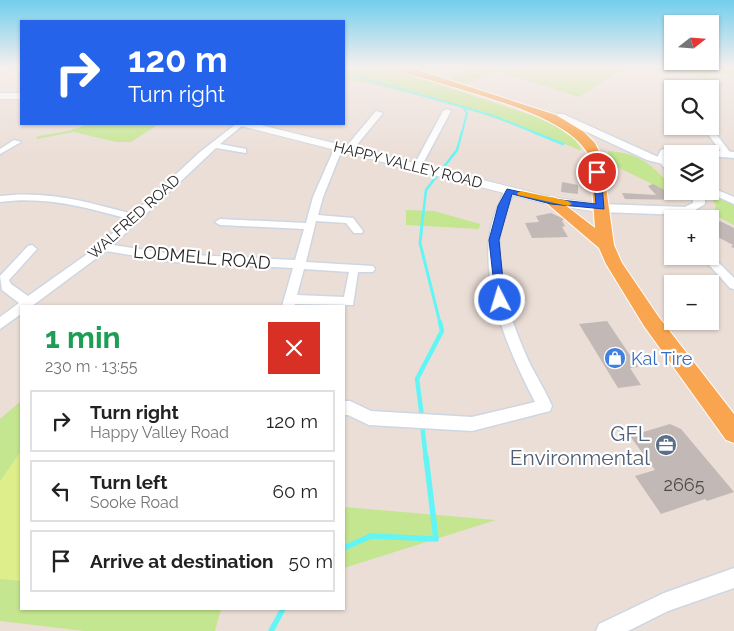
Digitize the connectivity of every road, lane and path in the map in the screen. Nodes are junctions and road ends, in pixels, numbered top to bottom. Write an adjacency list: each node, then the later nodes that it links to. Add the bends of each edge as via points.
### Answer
1 (491, 96): 22 (main road, via 571,127 591,146 596,158)
2 (447, 111): 15 (street)
3 (379, 113): 10 (street)
4 (560, 116): 14 (street)
5 (244, 125): 9 (street, WALFRED ROAD)
6 (250, 125): 10 (main road, HAPPY VALLEY ROAD)
7 (713, 135): 13 (street)
8 (17, 142): 12 (street)
9 (214, 145): 11 (street); 25 (street, WALFRED ROAD)
10 (344, 148): 15 (main road, HAPPY VALLEY ROAD); 27 (street, via 324,182)
11 (244, 150)
12 (0, 152)
13 (731, 155): 14 (street, via 676,149 662,154)
14 (663, 161)
15 (417, 167): 16 (main road, HAPPY VALLEY ROAD)
16 (510, 190): 20 (main road, HAPPY VALLEY ROAD); 42 (street, via 494,240 500,300 523,368 545,406 472,424 369,418)
17 (719, 194): 21 (street)
18 (0, 199): 25 (street, LODMELL ROAD, via 47,196)
19 (699, 200): 23 (street, via 697,207)
20 (551, 201): 22 (main road, HAPPY VALLEY ROAD); 29 (main road)
21 (734, 201)
22 (600, 208): 24 (street); 29 (main road)
23 (690, 210)
24 (664, 214)
25 (137, 218): 30 (street, WALFRED ROAD)
26 (220, 222): 27 (street)
27 (311, 222): 28 (street, via 349,220); 32 (street)
28 (358, 231)
29 (606, 245): 43 (main road, via 614,264 651,321)
30 (104, 247): 32 (street, LODMELL ROAD, via 172,258); 39 (street, WALFRED ROAD)
31 (32, 249): 38 (street, via 3,280)
32 (299, 265): 34 (street, LODMELL ROAD); 37 (street)
33 (715, 265): 36 (street)
34 (368, 269)
35 (353, 274): 37 (street, via 349,302)
36 (734, 285)
37 (289, 303)
38 (23, 305)
39 (25, 305)
40 (20, 309): 41 (street, WALFRED ROAD)
41 (0, 324)
42 (345, 408)
43 (734, 432)
44 (734, 578): 45 (street, via 664,603)
45 (606, 631)

